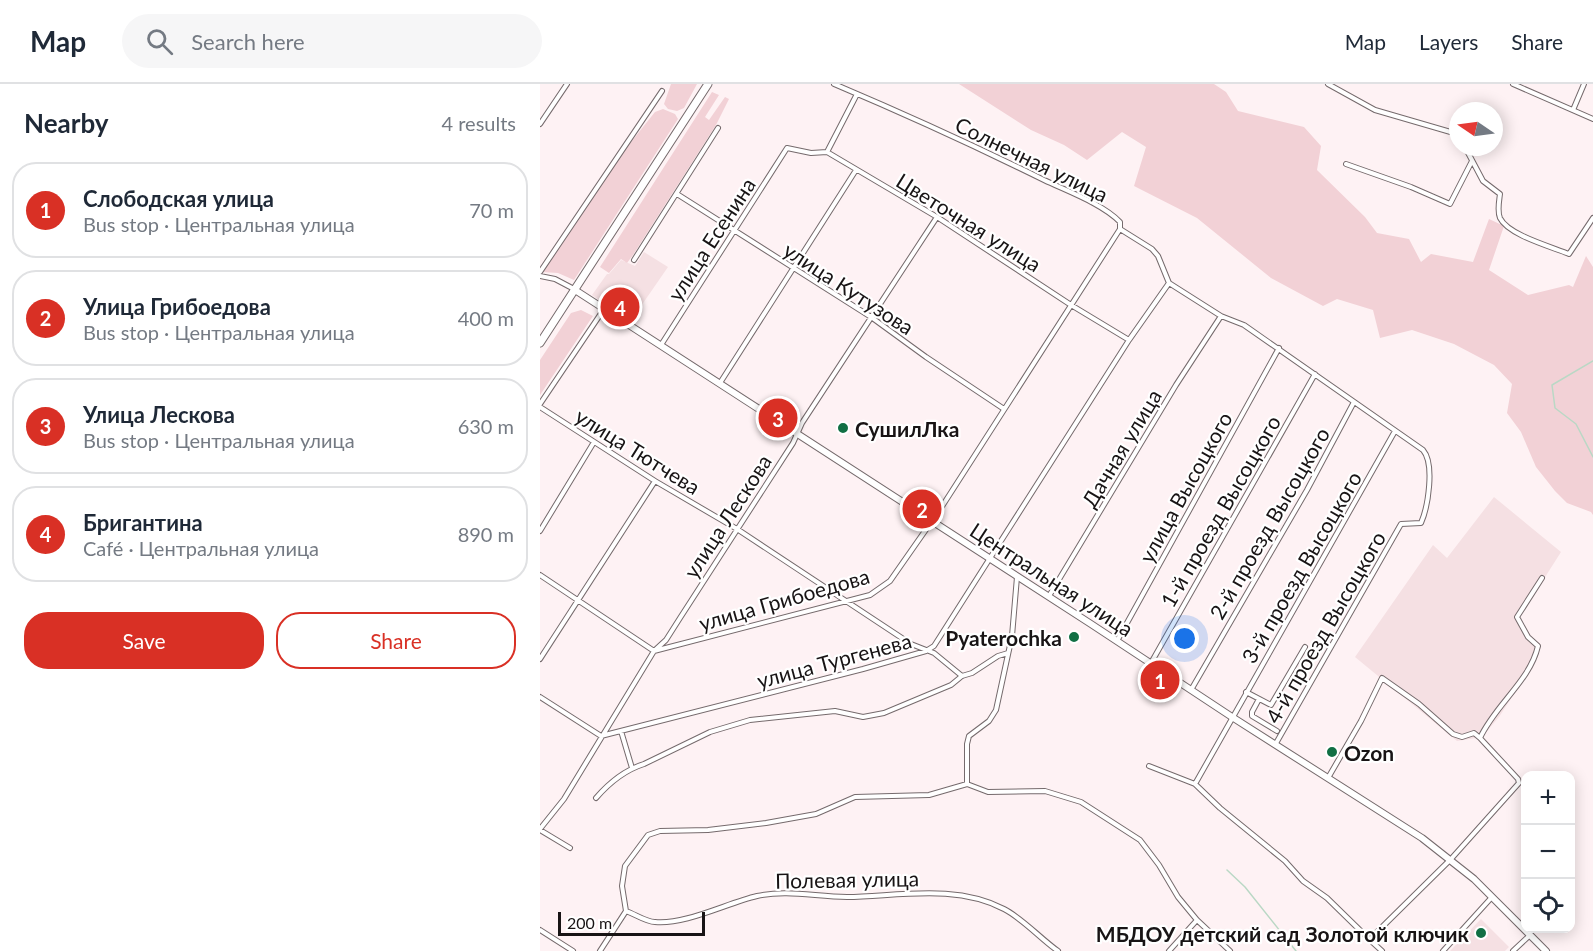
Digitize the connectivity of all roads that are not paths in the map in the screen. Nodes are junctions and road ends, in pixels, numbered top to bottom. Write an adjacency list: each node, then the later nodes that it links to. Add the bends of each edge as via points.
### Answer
1 (567, 84): 11 (street)
2 (708, 84): 29 (main road)
3 (834, 84): 8 (street, Солнечная улица)
4 (1328, 84): 13 (street, via 1375,110)
5 (1512, 84): 9 (street)
6 (1584, 84): 9 (street)
7 (662, 92): 27 (street)
8 (857, 94): 15 (street); 23 (street, Солнечная улица, via 1088,201 1114,216)
9 (1573, 110): 10 (street)
10 (1593, 119)
11 (540, 124)
12 (718, 128): 20 (street)
13 (1449, 132)
14 (787, 148): 15 (street, Цветочная улица); 24 (street, улица Есенина)
15 (827, 152): 19 (street, Цветочная улица)
16 (1470, 156): 17 (street)
17 (1472, 161): 18 (street, via 1450,204); 22 (street, via 1483,182 1500,194 1498,209 1508,228 1569,254)
18 (1346, 164)
19 (856, 170): 21 (street, Цветочная улица); 26 (street)
20 (677, 194): 24 (street, улица Кутузова); 25 (street)
21 (937, 217): 30 (street, Цветочная улица); 33 (street, улица Лескова)
22 (1593, 218)
23 (1120, 229): 28 (street, Солнечная улица, via 1152,249); 30 (street, улица Грибоедова)
24 (734, 231): 26 (street, улица Кутузова); 36 (street, улица Есенина)
25 (634, 260)
26 (793, 269): 33 (street, улица Кутузова); 39 (street)
27 (540, 274): 29 (street)
28 (1169, 283): 32 (street); 34 (street, улица Тургенева)
29 (575, 290): 31 (street, Центральная улица); 35 (main road)
30 (1071, 304): 34 (street, Цветочная улица); 42 (street, улица Грибоедова)
31 (604, 309): 36 (street, Центральная улица); 41 (street)
32 (1221, 316): 37 (street, via 1244,325); 54 (street, Дачная улица)
33 (871, 318): 42 (street, улица Кутузова); 44 (street, улица Лескова)
34 (1130, 340): 50 (street, улица Тургенева)
35 (540, 344)
36 (661, 346): 39 (street, Центральная улица)
37 (1279, 348): 38 (street); 57 (street, улица Высоцкого)
38 (1315, 374): 40 (street); 63 (street, 1-й проезд Высоцкого)
39 (720, 384): 44 (street, Центральная улица)
40 (1354, 402): 43 (street); 65 (street, 2-й проезд Высоцкого)
41 (540, 405): 45 (street, улица Тютчева)
42 (1004, 409): 47 (street, улица Грибоедова)
43 (1395, 431): 66 (street, 3-й проезд Высоцкого); 74 (street, 4-й проезд Высоцкого, via 1423,450 1430,461 1421,523 1401,524)
44 (798, 434): 47 (street, Центральная улица); 48 (street, улица Лескова)
45 (594, 442): 46 (street, улица Тютчева); 49 (street)
46 (655, 481): 48 (street, улица Тютчева); 55 (street)
47 (931, 520): 50 (street, Центральная улица); 56 (street, улица Грибоедова, via 884,587)
48 (737, 529): 56 (street, улица Тютчева); 59 (street, улица Лескова, via 666,640)
49 (540, 531)
50 (990, 558): 52 (street, Центральная улица); 60 (street, улица Тургенева, via 934,646)
51 (540, 575): 55 (street)
52 (1017, 577): 54 (street, Центральная улица); 61 (street)
53 (1542, 578): 73 (street, via 1517,617 1538,646 1535,660)
54 (1048, 597): 57 (street, Центральная улица)
55 (578, 599): 59 (street); 62 (street)
56 (845, 601): 59 (street, улица Грибоедова); 60 (street, улица Тютчева)
57 (1117, 641): 63 (street, Центральная улица)
58 (1305, 646): 68 (street, via 1271,705)
59 (654, 651): 72 (street, улица Лескова)
60 (926, 651): 64 (street, улица Тютчева); 70 (street, улица Тургенева)
61 (1008, 652): 64 (street); 78 (street, via 996,710 989,721 969,736)
62 (540, 659)
63 (1151, 664): 65 (street, Центральная улица)
64 (962, 676): 76 (street, via 951,685 884,713 863,717 835,711 804,712 750,720 710,732)
65 (1191, 690): 69 (street, Центральная улица)
66 (1246, 692): 68 (street); 69 (street, 3-й проезд Высоцкого)
67 (540, 697): 72 (street)
68 (1260, 699): 71 (street, via 1252,716)
69 (1232, 717): 74 (street, Центральная улица); 79 (street, 3-й проезд Высоцкого)
70 (621, 731): 72 (street, улица Тургенева); 76 (street)
71 (1277, 731)
72 (601, 736): 81 (street, улица Лескова, via 564,799)
73 (1480, 738): 77 (street, via 1474,733 1462,737 1453,734 1382,678); 83 (street, via 1520,783)
74 (1275, 745): 77 (street, Центральная улица)
75 (1149, 766): 79 (street)
76 (632, 768): 80 (street)
77 (1328, 779): 83 (street, Центральная улица)
78 (967, 784): 85 (street, via 929,795 855,797 816,814 766,823 648,835 625,866 622,886); 86 (street, via 988,792 1046,791 1081,802 1140,840)
79 (1195, 784): 89 (street)
80 (596, 798)
81 (540, 830): 82 (street)
82 (570, 848)
83 (1450, 859): 84 (street, Центральная улица); 89 (street)
84 (1492, 897): 88 (street, Центральная улица); 96 (street)
85 (626, 911): 91 (street); 92 (street, Полевая улица, via 655,922 689,918 758,896 789,892 845,897 913,892 968,895 1006,909)
86 (1197, 920): 93 (street); 94 (street)
87 (540, 930): 90 (street)
88 (1530, 935): 97 (street); 98 (street, Центральная улица)
89 (1370, 940): 95 (street)
90 (573, 951)
91 (600, 951)
92 (1058, 951)
93 (1169, 951)
94 (1230, 951)
95 (1382, 951)
96 (1443, 951)
97 (1514, 951)
98 (1546, 951)

